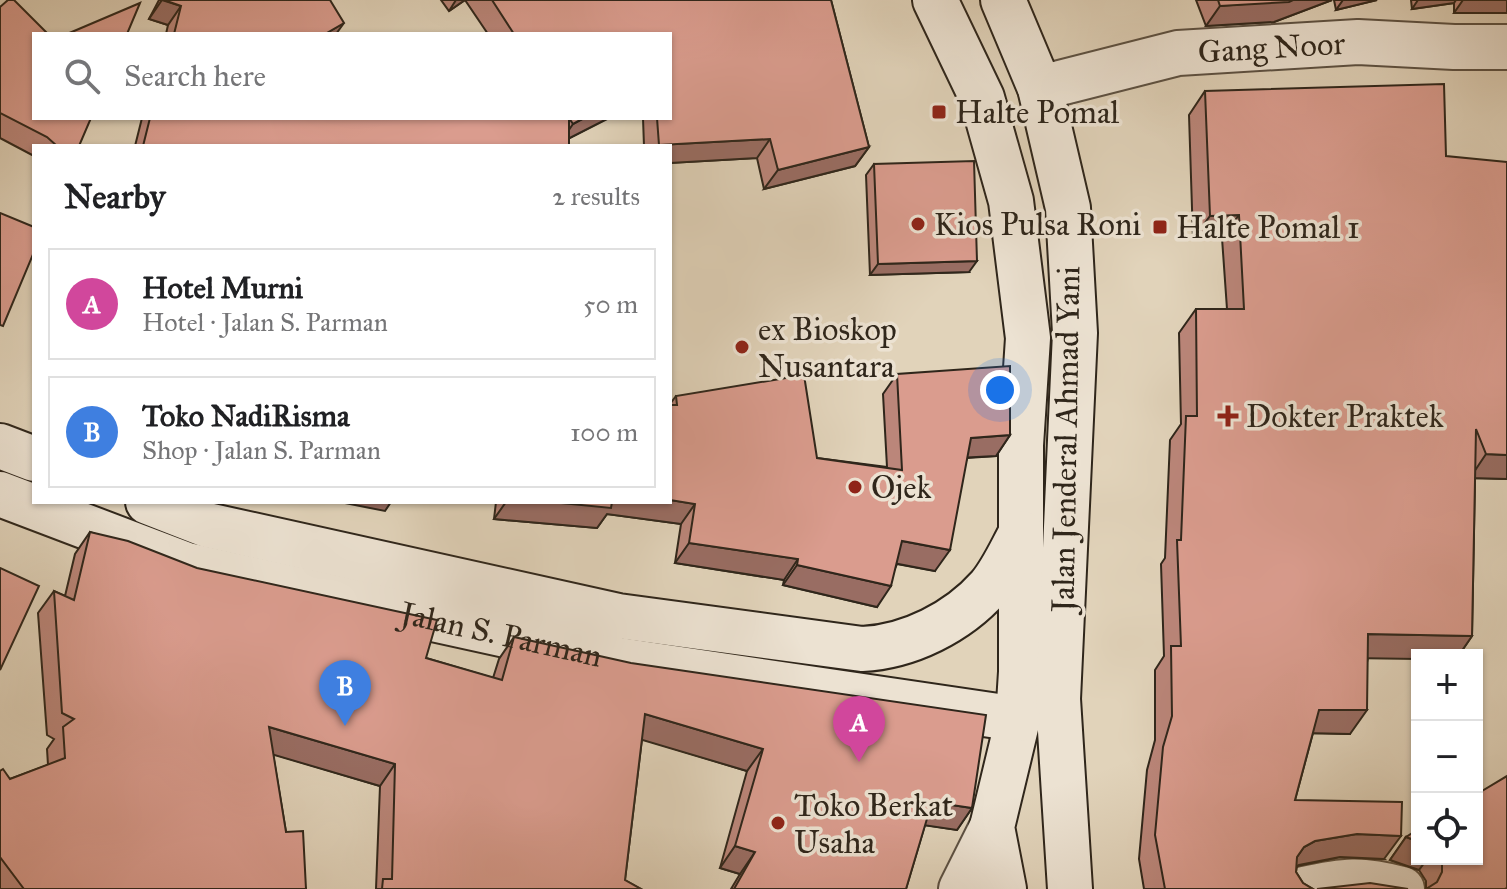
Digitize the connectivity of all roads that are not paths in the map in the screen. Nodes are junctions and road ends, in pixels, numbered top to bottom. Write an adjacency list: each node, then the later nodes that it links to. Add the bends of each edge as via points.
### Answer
1 (935, 0): 9 (main road, Jalan Jenderal Ahmad Yani, via 982,98 1011,201 1028,338)
2 (1003, 0): 4 (main road, Jalan Jenderal Ahmad Yani)
3 (1507, 47): 4 (main road, Gang Noor, via 1358,42 1178,53)
4 (1040, 88): 14 (main road, Jalan Jenderal Ahmad Yani, via 1068,208 1075,333 1058,699)
5 (0, 446): 6 (main road)
6 (32, 458)
7 (0, 494): 10 (main road, Jalan S. Parman, via 187,565 619,660)
8 (153, 504): 9 (main road, Jalan S. Parman, via 207,525 618,616 862,649 914,637 960,616 991,585)
9 (1021, 533): 10 (main road, Jalan Jenderal Ahmad Yani)
10 (1018, 719): 11 (main road, Jalan Jenderal Ahmad Yani)
11 (992, 827): 12 (main road); 13 (main road, Jalan Jenderal Ahmad Yani)
12 (961, 889)
13 (1004, 889)
14 (1070, 889)
15 (1304, 889): 16 (main road, via 1369,880)
16 (1402, 889)

